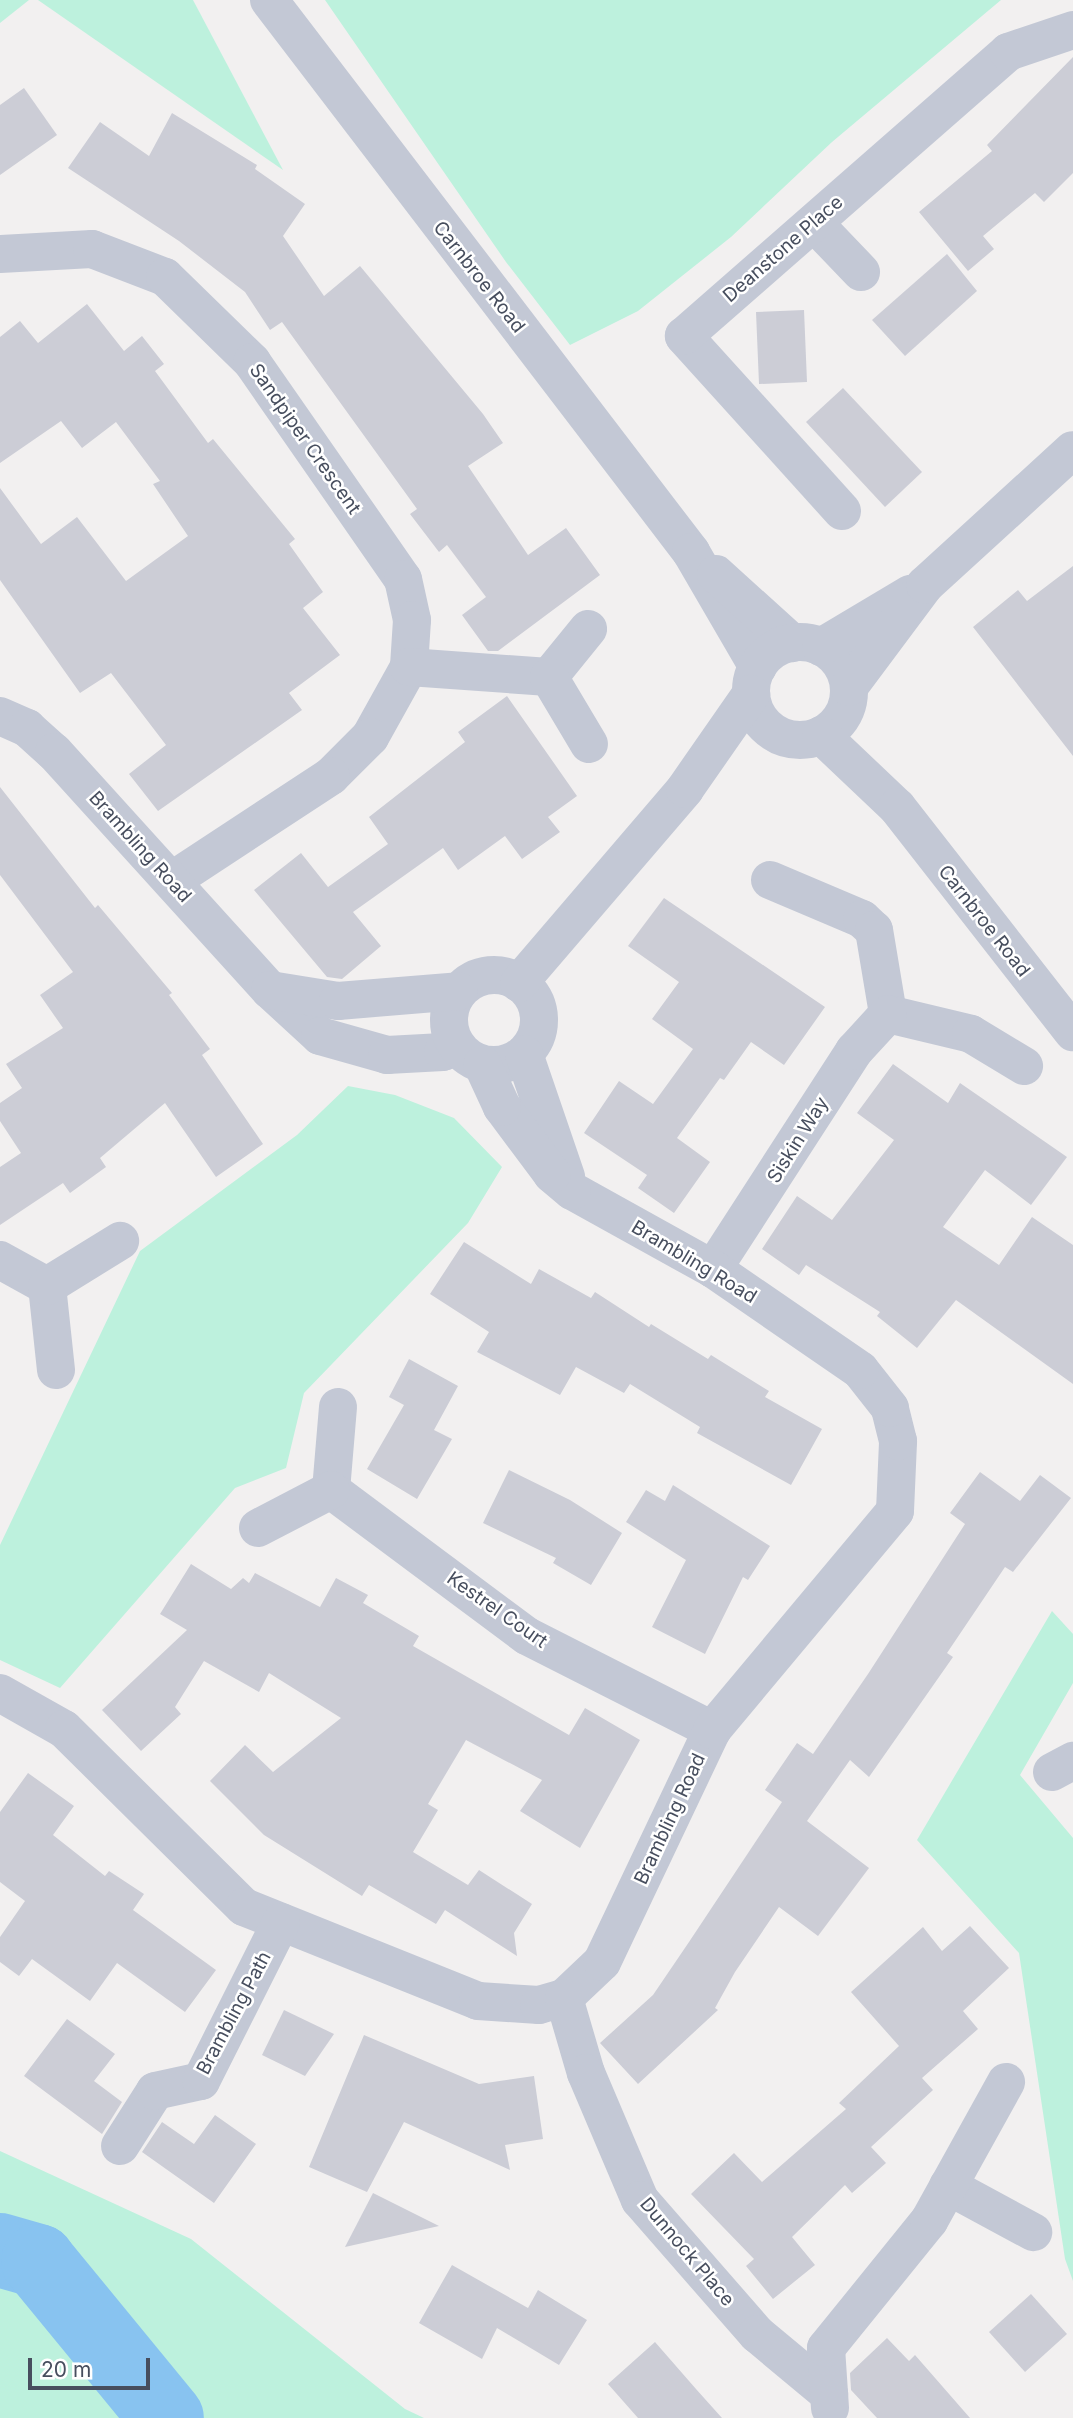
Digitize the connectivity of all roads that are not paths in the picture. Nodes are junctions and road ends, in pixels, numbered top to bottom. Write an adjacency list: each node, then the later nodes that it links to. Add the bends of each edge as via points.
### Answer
1 (269, 0): 8 (street, Carnbroe Road)
2 (1073, 30): 3 (street, Deanstone Place, via 1008,52)
3 (814, 223): 5 (street); 7 (street, Deanstone Place, via 684,336)
4 (0, 254): 12 (street, Sandpiper Crescent, via 92,249 165,277 252,362 403,579 412,620)
5 (861, 272)
6 (1073, 450): 9 (street)
7 (842, 511)
8 (691, 552): 11 (street, Carnbroe Road); 14 (street, Carnbroe Road)
9 (925, 585): 11 (street); 15 (street)
10 (589, 629): 13 (street)
11 (807, 645): 14 (street, via 776,648); 15 (street, via 842,664)
12 (409, 667): 13 (street); 23 (street, Sandpiper Crescent, via 370,737 331,776)
13 (549, 677): 19 (street)
14 (754, 680): 17 (street, via 755,711); 20 (street)
15 (848, 696): 18 (street, via 835,726); 21 (street, Carnbroe Road)
16 (0, 716): 23 (street, Brambling Road, via 27,728 54,752)
17 (774, 733): 18 (street, via 803,741); 20 (street)
18 (821, 735): 21 (street, Carnbroe Road)
19 (589, 744)
20 (685, 789): 24 (street)
21 (897, 807): 28 (street, Carnbroe Road)
22 (770, 880): 27 (street, via 862,919 874,930)
23 (171, 881): 25 (street, Brambling Road)
24 (519, 983): 26 (street, via 492,975 471,981); 29 (street, via 531,994 538,1016 537,1031)
25 (270, 990): 26 (street, via 338,1001); 30 (street, Brambling Road, via 320,1035 338,1041 387,1055)
26 (459, 991): 30 (street, via 449,1024)
27 (888, 1014): 31 (street, via 971,1034); 35 (street, Siskin Way, via 854,1051)
28 (1073, 1032)
29 (524, 1054): 30 (street, via 497,1065); 32 (street)
30 (469, 1055): 32 (street, Brambling Road, via 525,1143)
31 (1024, 1066)
32 (572, 1191): 35 (street, Brambling Road)
33 (120, 1241): 36 (street)
34 (0, 1260): 36 (street)
35 (713, 1269): 42 (street, Brambling Road, via 860,1370 876,1387 890,1408 900,1475 895,1511)
36 (47, 1286): 37 (street)
37 (55, 1370)
38 (338, 1407): 39 (street)
39 (331, 1490): 40 (street); 42 (street, Kestrel Court, via 527,1636)
40 (258, 1528)
41 (5, 1707): 43 (street, via 64,1729 244,1907)
42 (712, 1730): 44 (street, Brambling Road, via 602,1962)
43 (281, 1922): 44 (street, via 478,2001 538,2006); 46 (street, Brambling Path, via 201,2081 155,2091)
44 (564, 1998): 49 (street, Dunnock Place, via 586,2073 640,2200 757,2334)
45 (1006, 2082): 47 (street, Dunnock Place)
46 (120, 2146)
47 (948, 2186): 48 (street); 49 (street, Dunnock Place, via 929,2221 826,2348)
48 (1033, 2232)
49 (830, 2406)

